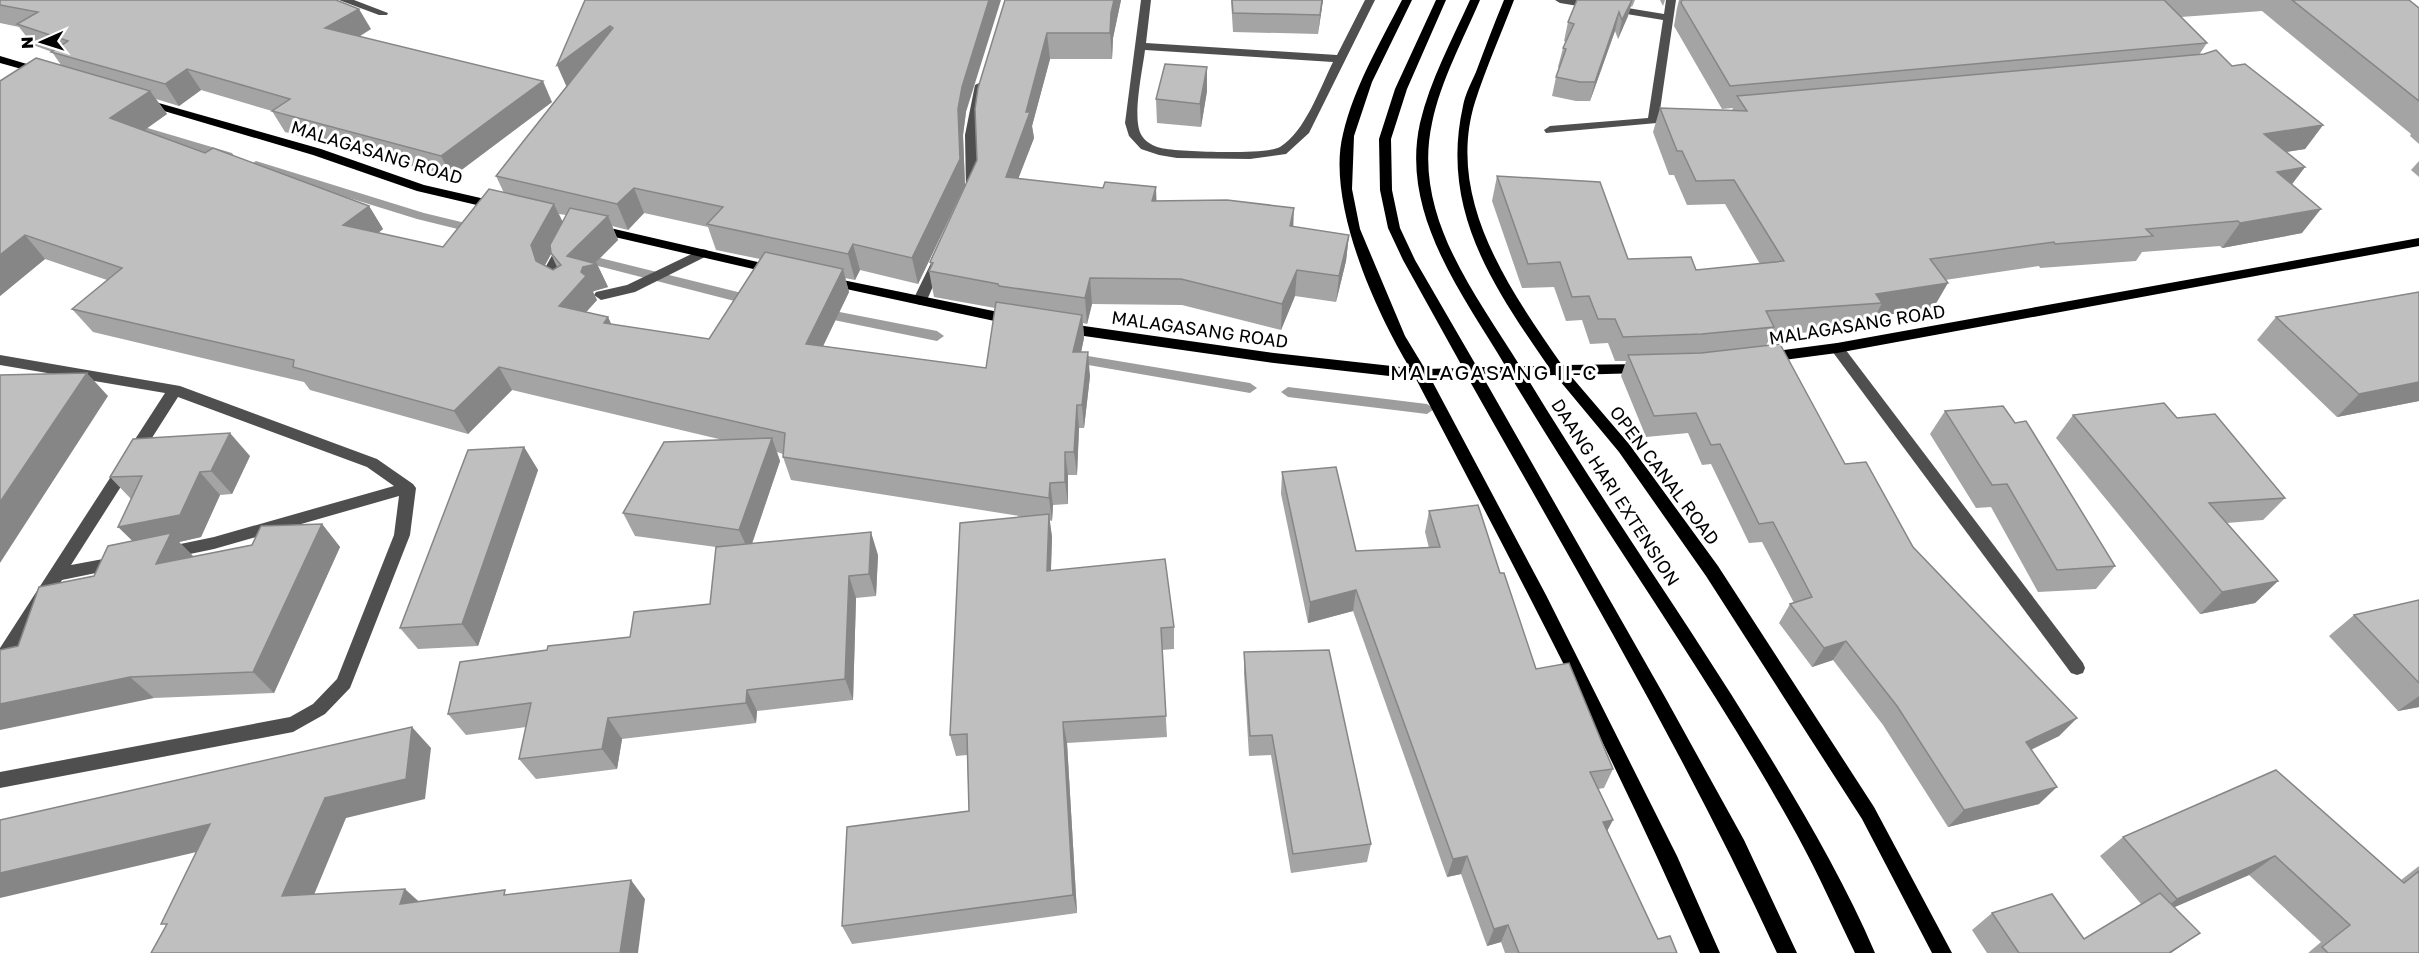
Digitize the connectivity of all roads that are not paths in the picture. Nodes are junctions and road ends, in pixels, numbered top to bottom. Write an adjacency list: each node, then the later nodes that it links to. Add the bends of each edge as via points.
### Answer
1 (344, 0): 10 (street)
2 (1146, 0): 12 (street)
3 (1370, 0): 14 (street)
4 (1407, 0): 40 (main road, via 1366,82 1347,136 1346,189 1354,229 1367,264 1398,337)
5 (1441, 0): 48 (main road, via 1421,41 1385,139 1386,190 1394,228 1737,846)
6 (1475, 0): 49 (main road, DAANG HARI EXTENSION, via 1433,104 1423,142 1425,191 1433,225 1447,257 1568,459 1721,691 1804,830)
7 (1509, 0): 39 (main road, OPEN CANAL ROAD, via 1469,104 1462,146 1465,192 1486,254 1523,319)
8 (1560, 0): 11 (street)
9 (1675, 2): 11 (street)
10 (383, 13)
11 (1668, 18): 19 (street)
12 (1141, 46): 14 (street); 14 (street, via 1131,123 1134,136 1145,146 1176,154 1250,155 1282,151 1303,133)
13 (0, 59): 16 (main road)
14 (1340, 59)
15 (986, 68): 21 (street, via 974,113 973,186)
16 (57, 76)
17 (125, 96): 22 (main road, MALAGASANG ROAD, via 317,152 421,188)
18 (1689, 118): 19 (street)
19 (1653, 121): 20 (street)
20 (1550, 130)
21 (965, 204)
22 (510, 209)
23 (588, 226): 27 (main road)
24 (572, 233): 30 (street, via 552,268 554,280)
25 (2419, 242): 35 (main road, MALAGASANG ROAD)
26 (945, 247): 32 (street)
27 (702, 253): 28 (main road); 31 (street, via 630,289)
28 (792, 273)
29 (815, 278): 32 (main road)
30 (563, 288)
31 (601, 295)
32 (920, 300): 33 (main road)
33 (1025, 322)
34 (1047, 325): 40 (main road, MALAGASANG ROAD, via 1274,358)
35 (1837, 348): 37 (main road, MALAGASANG ROAD); 45 (street)
36 (0, 360): 41 (street)
37 (1748, 360)
38 (1660, 367): 39 (main road, MALAGASANG ROAD)
39 (1559, 371): 40 (main road, MALAGASANG ROAD); 50 (main road, OPEN CANAL ROAD, via 1624,448 1719,581 1868,813)
40 (1421, 374): 47 (main road, via 1540,600 1670,862)
41 (176, 390): 42 (street, via 372,463); 43 (street)
42 (408, 489): 43 (street, via 214,543); 46 (street, via 402,534 344,683 319,709 292,724)
43 (57, 574): 44 (street)
44 (0, 662)
45 (2077, 668)
46 (0, 780)
47 (1710, 953)
48 (1788, 953)
49 (1864, 953)
50 (1942, 953)

